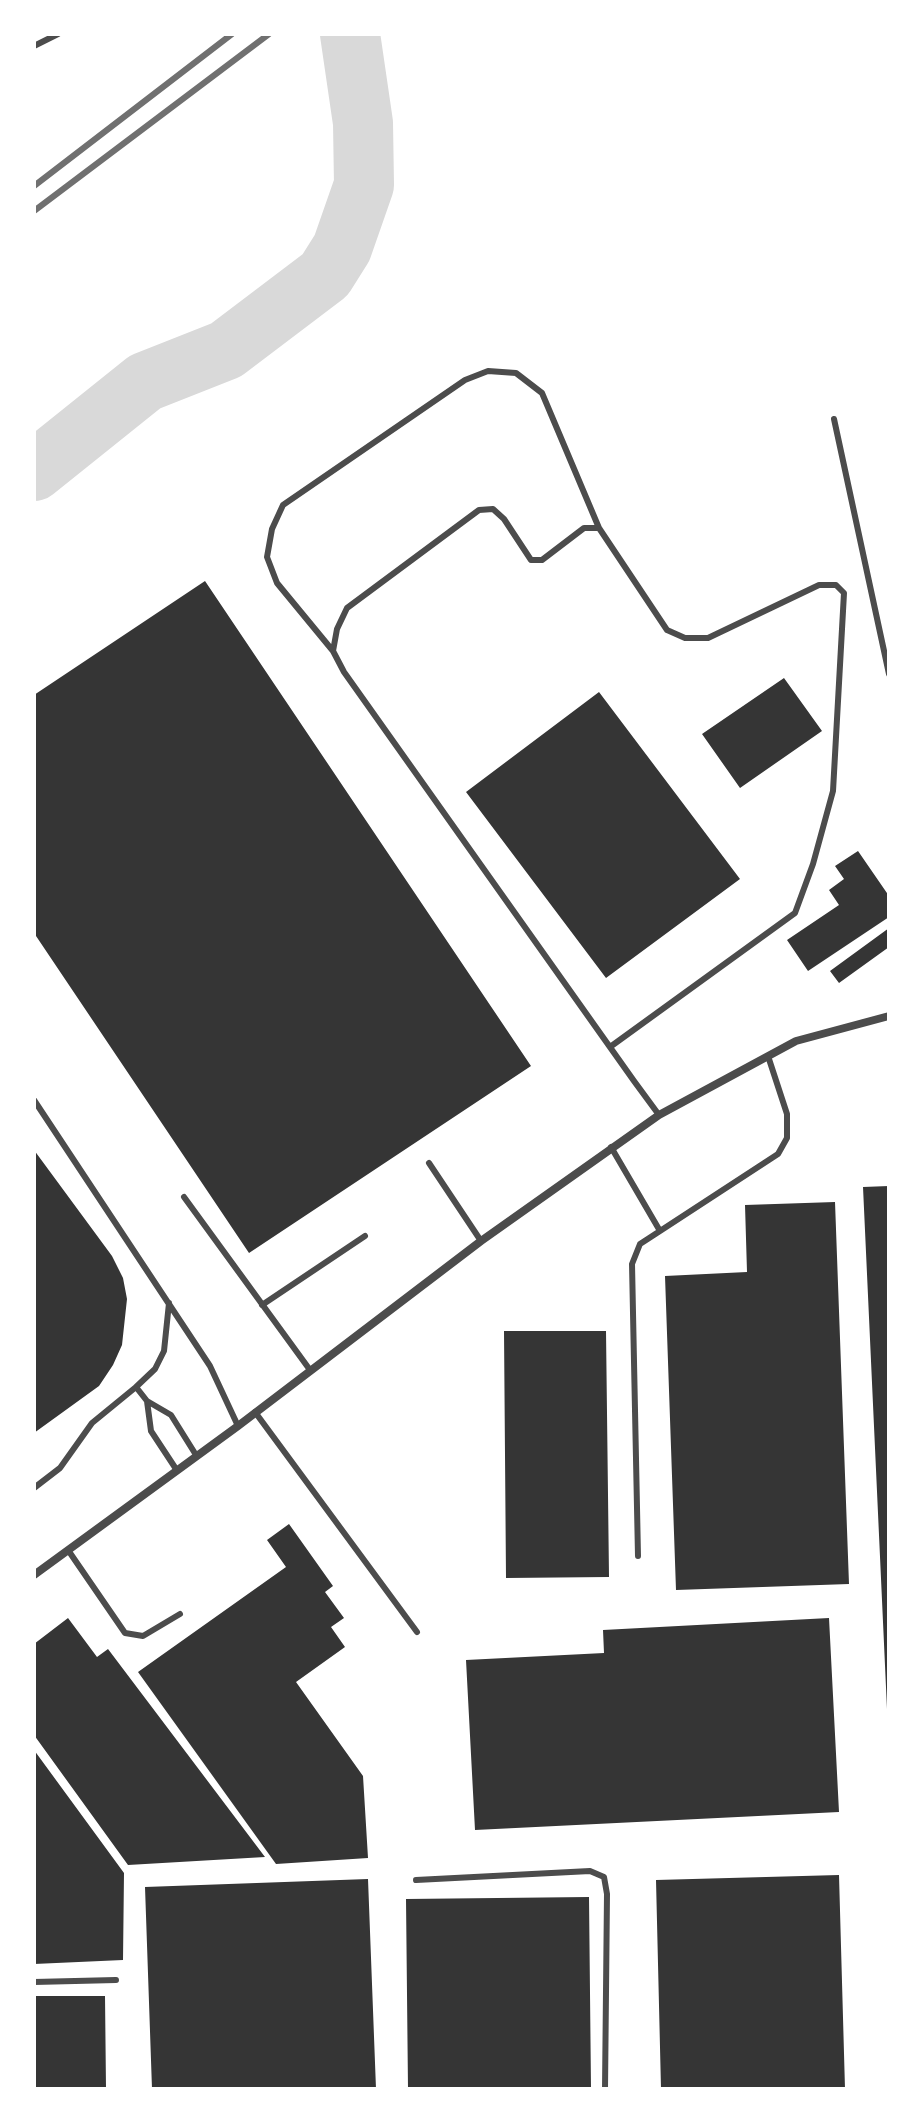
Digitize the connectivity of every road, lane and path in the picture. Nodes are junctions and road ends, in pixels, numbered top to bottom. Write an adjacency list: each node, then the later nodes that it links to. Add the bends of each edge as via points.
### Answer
1 (58, 34): 2 (lane)
2 (34, 46)
3 (834, 419): 6 (lane)
4 (599, 528): 5 (lane, via 584,528 542,560 531,560 504,519 493,509 479,510 347,608); 5 (lane, via 542,393 516,373 488,371 465,380 283,505 267,557 277,583); 8 (lane, via 667,630 685,638 708,638 819,585 836,585 844,593 833,791 795,913)
5 (333, 651): 8 (lane)
6 (889, 674)
7 (889, 1016): 9 (street, via 796,1041)
8 (610, 1047): 11 (lane)
9 (768, 1056): 11 (street); 15 (lane, via 787,1114 787,1138 778,1154)
10 (34, 1100): 18 (lane)
11 (659, 1115): 12 (street)
12 (611, 1147): 15 (lane); 17 (street)
13 (429, 1163): 17 (lane)
14 (184, 1197): 19 (lane)
15 (660, 1231): 29 (lane, via 640,1244 632,1264)
16 (365, 1236): 19 (lane)
17 (481, 1241): 20 (street)
18 (169, 1303): 21 (lane, via 164,1351); 24 (lane, via 210,1366)
19 (262, 1305): 20 (lane)
20 (310, 1370): 23 (street)
21 (136, 1387): 22 (lane); 27 (lane, via 92,1423 60,1468)
22 (147, 1401): 25 (lane, via 171,1415); 26 (lane, via 151,1431)
23 (255, 1412): 24 (street); 32 (lane)
24 (238, 1426): 25 (street)
25 (196, 1455): 26 (street)
26 (176, 1469): 28 (street)
27 (34, 1488)
28 (68, 1550): 30 (street); 31 (lane, via 125,1633 143,1636)
29 (638, 1556)
30 (34, 1575)
31 (180, 1614)
32 (417, 1632)
33 (416, 1880): 36 (lane, via 590,1871 604,1877)
34 (116, 1980): 35 (lane)
35 (34, 1982)
36 (605, 2089)

